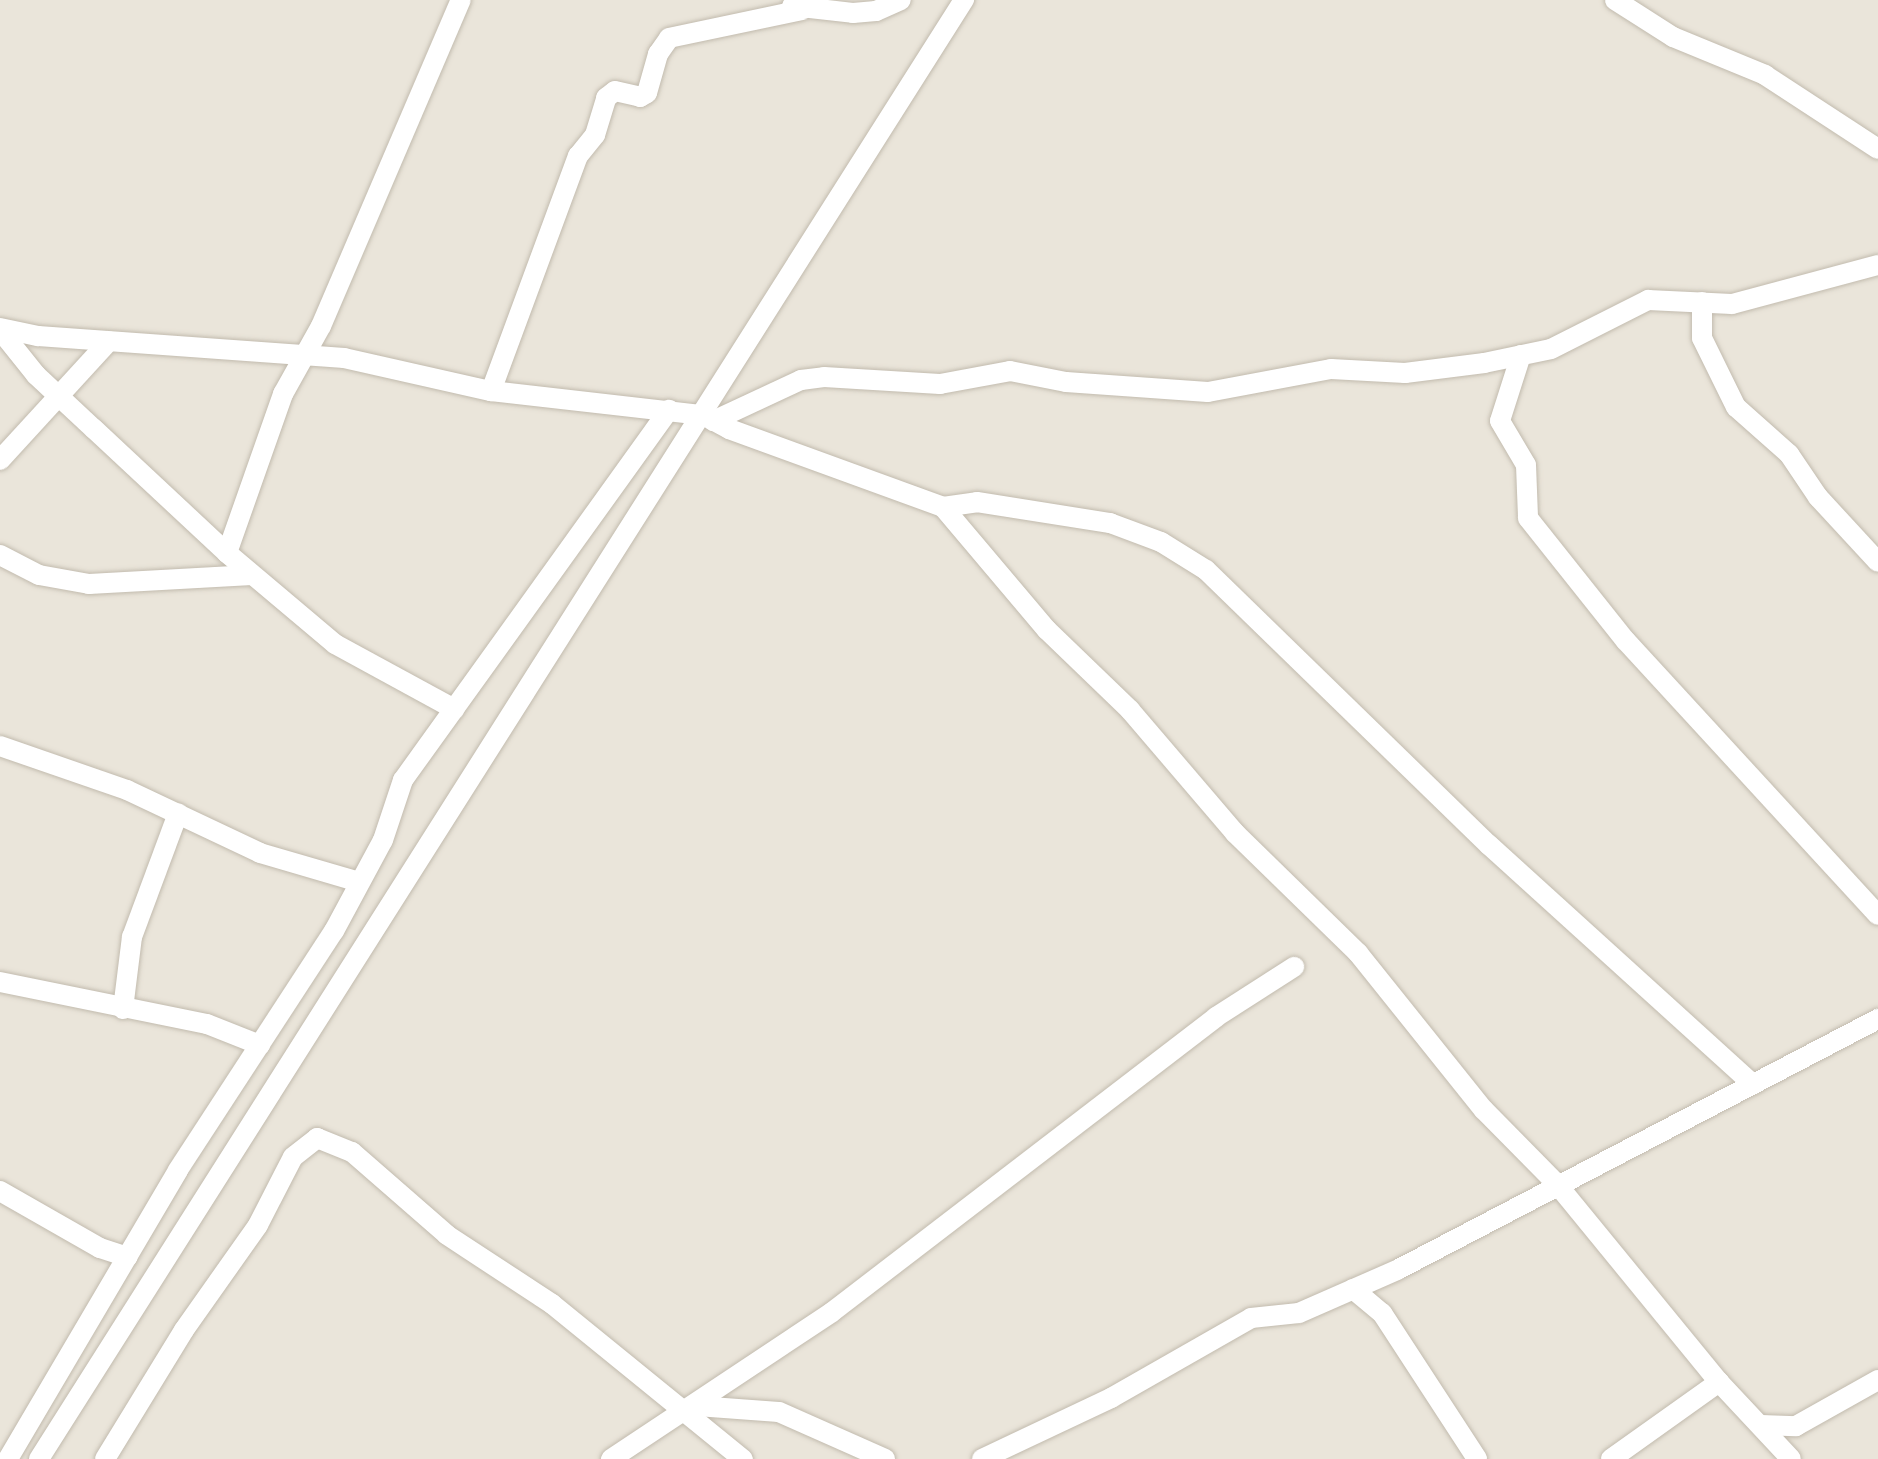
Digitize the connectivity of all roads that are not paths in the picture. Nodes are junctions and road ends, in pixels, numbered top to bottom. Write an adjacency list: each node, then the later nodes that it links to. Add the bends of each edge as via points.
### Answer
1 (461, 0): 10 (street)
2 (777, 0): 6 (street)
3 (901, 0): 6 (street, via 876,11)
4 (964, 0): 19 (street)
5 (1615, 0): 7 (street, via 1673,37 1765,75)
6 (802, 10): 16 (street, via 669,38 658,54 647,93 640,97 615,91 606,98 595,135 578,156)
7 (1878, 149)
8 (1878, 265): 9 (street, via 1759,298)
9 (1702, 302): 13 (street, via 1648,300 1551,349); 24 (street, via 1702,338 1736,407 1789,454 1818,497)
10 (321, 326): 14 (street); 15 (street)
11 (0, 329): 12 (street); 17 (street)
12 (109, 341): 14 (street); 17 (street)
13 (1521, 355): 19 (street, via 1405,373 1316,371 1208,392 1066,382 1010,371 940,384 824,377 801,380); 30 (street, via 1500,421 1526,465 1528,518 1626,641)
14 (306, 356): 15 (street); 22 (street, via 283,394)
15 (344, 358): 16 (street)
16 (491, 391): 18 (street)
17 (56, 394): 20 (street); 22 (street)
18 (669, 410): 19 (street); 26 (street)
19 (708, 418): 21 (street); 47 (street)
20 (0, 460)
21 (943, 507): 36 (street, via 977,502 1110,523 1161,542 1206,570 1489,845); 37 (street, via 1047,630 1130,710 1235,833 1358,953 1484,1110)
22 (227, 553): 25 (street)
23 (0, 555): 25 (street, via 39,575 89,584)
24 (1878, 562)
25 (252, 575): 26 (street, via 335,644)
26 (454, 709): 29 (street, via 403,780 383,840)
27 (0, 746): 28 (street)
28 (178, 813): 29 (street, via 260,853); 33 (street, via 132,937)
29 (359, 882): 35 (street)
30 (1878, 915)
31 (1294, 967): 43 (street, via 1216,1017 853,1296)
32 (0, 982): 33 (street)
33 (123, 1009): 35 (street, via 207,1024)
34 (1878, 1019): 36 (street)
35 (260, 1045): 39 (street)
36 (1753, 1084): 37 (street)
37 (1556, 1183): 40 (street); 42 (street)
38 (0, 1191): 39 (street, via 100,1248)
39 (128, 1257): 46 (street)
40 (1353, 1289): 51 (street, via 1299,1313 1251,1318 1111,1398); 52 (street, via 1374,1302)
41 (1878, 1380): 44 (street, via 1796,1426)
42 (1719, 1382): 44 (street); 53 (street)
43 (692, 1408): 45 (street); 48 (street, via 552,1304 447,1235 352,1152 317,1138 293,1157 258,1225 184,1330); 49 (street); 50 (street, via 779,1412)
44 (1761, 1425): 54 (street)
45 (614, 1458)
46 (8, 1459)
47 (39, 1459)
48 (105, 1459)
49 (743, 1459)
50 (885, 1459)
51 (982, 1459)
52 (1477, 1459)
53 (1611, 1459)
54 (1791, 1459)

